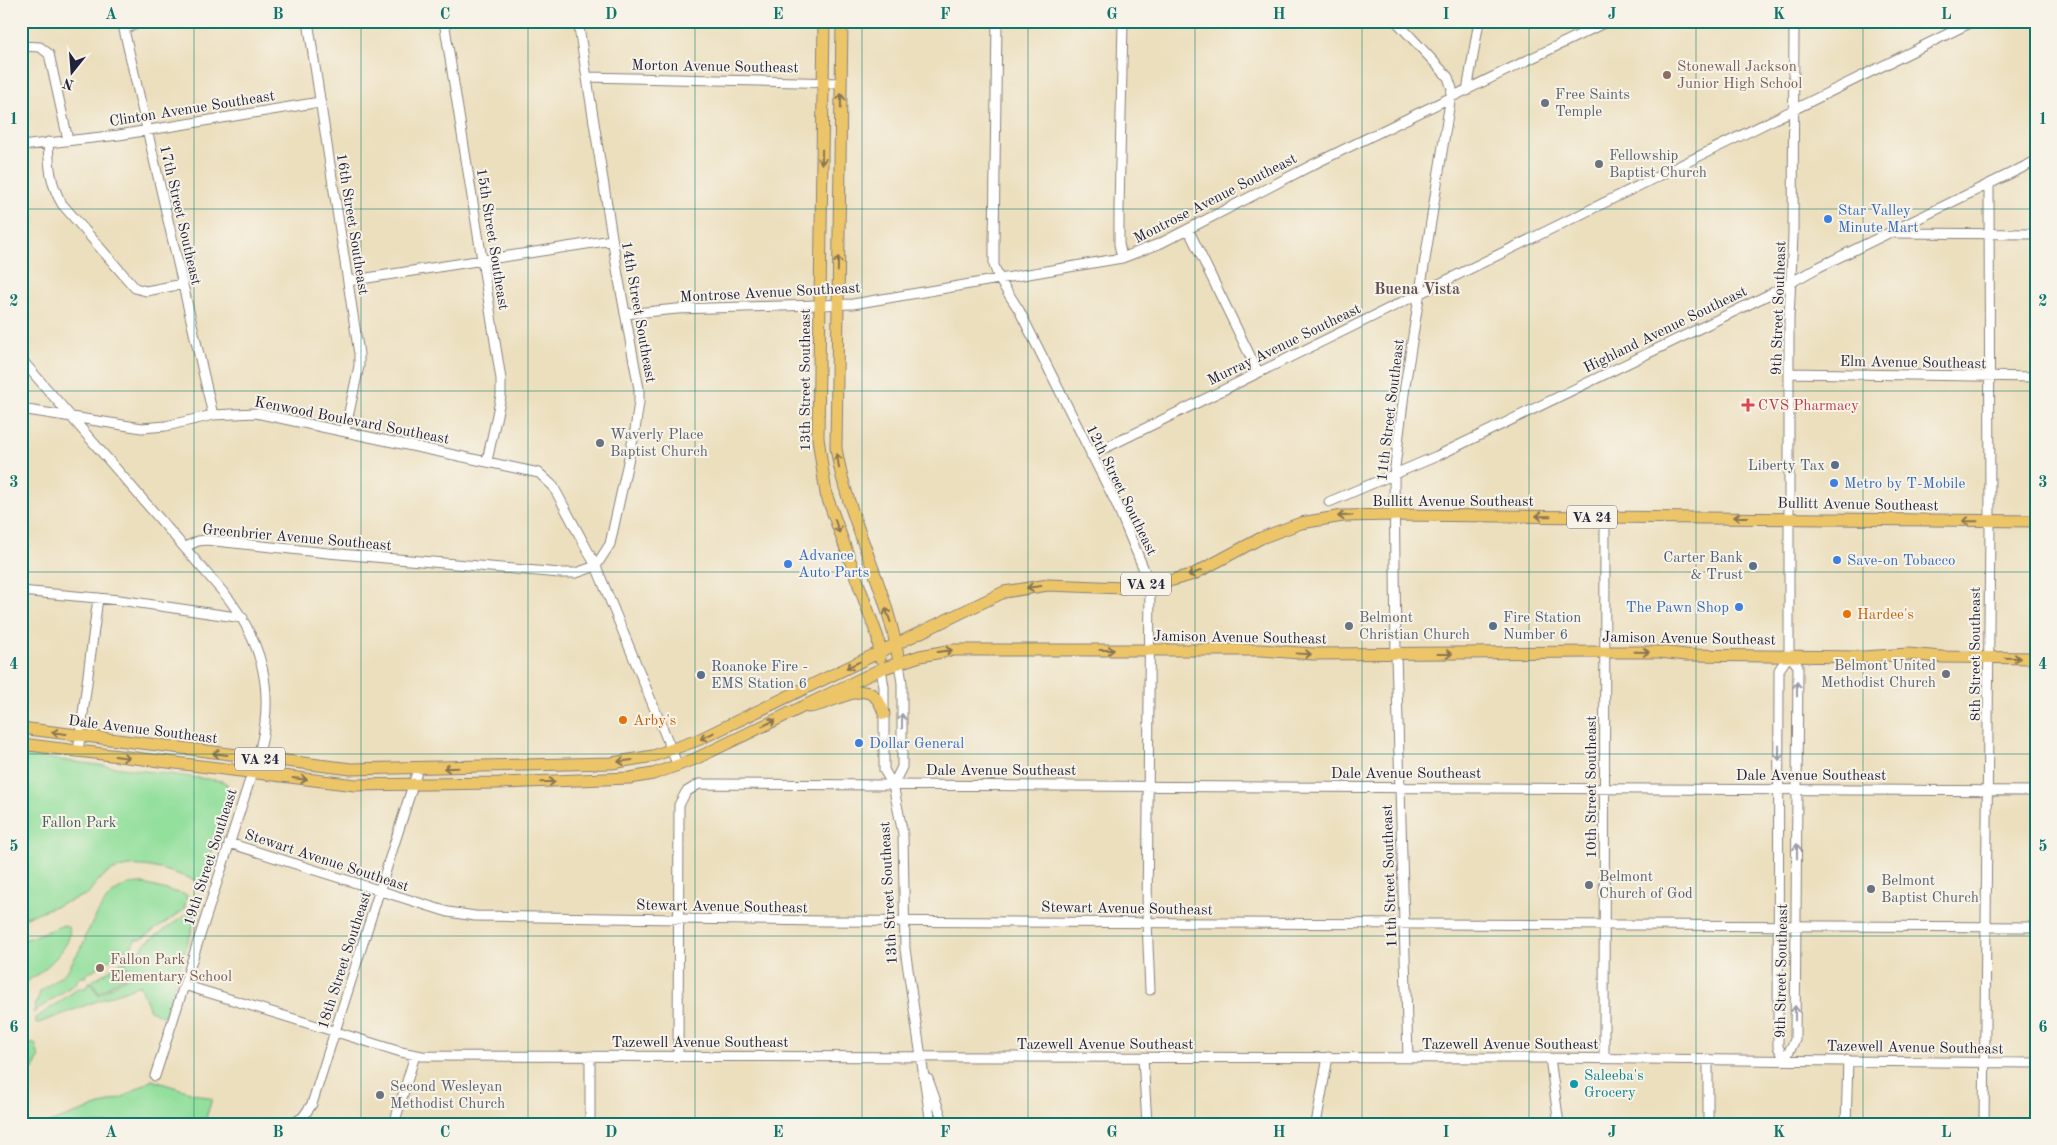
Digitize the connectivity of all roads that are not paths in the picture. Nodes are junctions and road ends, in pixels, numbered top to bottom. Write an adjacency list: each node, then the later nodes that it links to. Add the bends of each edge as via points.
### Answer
1 (143, 21): 14 (street)
2 (308, 21): 21 (street, 16th Street Southeast)
3 (444, 21): 35 (street, 15th Street Southeast)
4 (578, 21): 16 (street, 14th Street Southeast)
5 (824, 21): 17 (main road, 13th Street Southeast)
6 (842, 21): 18 (main road, 13th Street Southeast)
7 (996, 21): 36 (street, 12th Street Southeast, via 994,265)
8 (1123, 21): 34 (street, via 1119,209)
9 (1396, 21): 20 (street, via 1448,78)
10 (1479, 21): 19 (street)
11 (1608, 21): 19 (street, Montrose Avenue Southeast)
12 (1794, 21): 22 (street, 9th Street Southeast)
13 (1974, 21): 22 (street, Murray Avenue Southeast)
14 (123, 25): 23 (street, 17th Street Southeast)
15 (21, 46): 24 (street, via 40,47 49,54)
16 (588, 78): 17 (street, Morton Avenue Southeast); 33 (street, 14th Street Southeast)
17 (823, 82): 18 (street, Morton Avenue Southeast); 41 (main road, 13th Street Southeast, one-way to 41)
18 (841, 83): 42 (main road, 13th Street Southeast, one-way to 18)
19 (1467, 91): 20 (street, Montrose Avenue Southeast)
20 (1451, 98): 29 (street, Montrose Avenue Southeast); 40 (street, 11th Street Southeast)
21 (320, 102): 23 (street, Clinton Avenue Southeast); 37 (street, 16th Street Southeast)
22 (1794, 110): 38 (street, 9th Street Southeast); 40 (street, Murray Avenue Southeast)
23 (148, 130): 24 (street, Clinton Avenue Southeast); 39 (street, 17th Street Southeast)
24 (68, 140): 25 (street, Clinton Avenue Southeast)
25 (48, 142): 26 (street); 39 (street, via 50,176 59,199 135,288 146,291)
26 (21, 146)
27 (2036, 160): 28 (street, Highland Avenue Southeast)
28 (1989, 184): 30 (street, Highland Avenue Southeast); 31 (street, 8th Street Southeast)
29 (1188, 229): 34 (street, Montrose Avenue Southeast); 45 (street)
30 (1891, 233): 31 (street); 38 (street, Highland Avenue Southeast)
31 (1990, 233): 32 (street); 47 (street, 8th Street Southeast)
32 (2036, 234)
33 (612, 240): 35 (street); 43 (street, 14th Street Southeast)
34 (1122, 258): 36 (street, Montrose Avenue Southeast)
35 (482, 260): 37 (street); 54 (street, 15th Street Southeast, via 502,390)
36 (1000, 279): 42 (street, Montrose Avenue Southeast); 53 (street, 12th Street Southeast, via 1019,310)
37 (348, 281): 52 (street, 16th Street Southeast, via 359,361)
38 (1792, 282): 46 (street, 9th Street Southeast); 55 (street, Highland Avenue Southeast)
39 (183, 284): 50 (street, 17th Street Southeast)
40 (1420, 293): 45 (street, Murray Avenue Southeast); 55 (street, 11th Street Southeast)
41 (819, 305): 42 (street, Montrose Avenue Southeast); 43 (street, Montrose Avenue Southeast, via 677,309); 70 (main road, 13th Street Southeast, one-way to 70, via 817,412 821,471)
42 (836, 305): 68 (main road, 13th Street Southeast, one-way to 42, via 841,478 836,448)
43 (626, 314): 63 (street, 14th Street Southeast, via 639,402 614,532)
44 (21, 360): 51 (street, Greenbrier Avenue Southeast)
45 (1258, 372): 53 (street, Murray Avenue Southeast)
46 (1789, 373): 47 (street, Elm Avenue Southeast); 59 (street, 9th Street Southeast)
47 (1990, 377): 48 (street, Elm Avenue Southeast); 60 (street, 8th Street Southeast)
48 (2036, 377)
49 (21, 409): 51 (street, Kenwood Boulevard Southeast)
50 (213, 415): 51 (street, Kenwood Boulevard Southeast, via 154,428); 52 (street, Kenwood Boulevard Southeast, via 256,413)
51 (72, 417): 62 (street, Greenbrier Avenue Southeast)
52 (345, 431): 54 (street, Kenwood Boulevard Southeast)
53 (1091, 455): 64 (street, 12th Street Southeast, via 1129,529)
54 (487, 460): 63 (street, Kenwood Boulevard Southeast, via 530,470 547,479)
55 (1394, 475): 56 (street, Highland Avenue Southeast); 57 (street, 11th Street Southeast)
56 (1329, 502)
57 (1394, 515): 58 (main road, Bullitt Avenue Southeast / VA 24, one-way to 57); 64 (main road, Bullitt Avenue Southeast / VA 24, one-way to 64, via 1344,516 1301,523 1261,538 1194,574); 72 (street, 11th Street Southeast)
58 (1605, 517): 59 (main road, Bullitt Avenue Southeast / VA 24, one-way to 58); 71 (street, 10th Street Southeast)
59 (1790, 518): 60 (main road, Bullitt Avenue Southeast / VA 24, one-way to 59); 73 (street, 9th Street Southeast)
60 (1990, 521): 61 (main road, Bullitt Avenue Southeast / VA 24); 74 (street, 8th Street Southeast)
61 (2036, 521)
62 (185, 547): 63 (street, Greenbrier Avenue Southeast, via 206,540 560,572 576,573); 67 (street, 19th Street Southeast)
63 (596, 566): 83 (street)
64 (1150, 584): 68 (main road, Bullitt Avenue Southeast / VA 24, one-way to 68, via 1123,588 1048,585 1004,592); 69 (street, 12th Street Southeast)
65 (21, 591): 66 (street)
66 (98, 598): 67 (street); 81 (street)
67 (243, 618): 85 (street, 19th Street Southeast, via 258,652 267,702 266,724)
68 (896, 643): 70 (main road, VA 24); 76 (main road, 13th Street Southeast)
69 (1149, 650): 72 (main road, Jamison Avenue Southeast / VA 24, one-way to 72); 76 (main road, Jamison Avenue Southeast / VA 24, one-way to 69, via 952,650); 92 (street, 12th Street Southeast)
70 (880, 651): 77 (main road, 13th Street Southeast); 83 (main road, VA 24, one-way to 83)
71 (1606, 652): 72 (main road, Jamison Avenue Southeast / VA 24, one-way to 71); 73 (main road, Jamison Avenue Southeast / VA 24, one-way to 73); 94 (street, 10th Street Southeast)
72 (1396, 654): 93 (street, 11th Street Southeast)
73 (1789, 655): 74 (main road, Jamison Avenue Southeast / VA 24); 95 (street, 9th Street Southeast, one-way to 95, via 1780,670); 96 (street, 9th Street Southeast, one-way to 73, via 1798,666)
74 (1989, 657): 75 (main road, Jamison Avenue Southeast / VA 24, one-way to 75); 97 (street, 8th Street Southeast)
75 (2036, 658)
76 (899, 663): 77 (main road, Jamison Avenue Southeast / VA 24); 91 (street, 13th Street Southeast, one-way to 76, via 902,767)
77 (881, 669): 78 (main road, Jamison Avenue Southeast / VA 24); 79 (street, 13th Street Southeast)
78 (801, 707): 79 (main road, via 825,705 862,691 878,700); 86 (main road, Jamison Avenue Southeast / VA 24, one-way to 78)
79 (884, 714): 91 (street, 13th Street Southeast, via 884,770)
80 (21, 728): 81 (main road, Dale Avenue Southeast / VA 24, one-way to 80)
81 (80, 736): 84 (street); 85 (main road, Dale Avenue Southeast / VA 24, one-way to 81)
82 (21, 744): 84 (main road, Dale Avenue Southeast / VA 24)
83 (672, 750): 86 (street); 87 (main road, Dale Avenue Southeast / VA 24, one-way to 87, via 612,763)
84 (78, 752): 88 (main road, Dale Avenue Southeast / VA 24, one-way to 88)
85 (256, 759): 87 (main road, Dale Avenue Southeast / VA 24, via 350,769); 88 (street, 19th Street Southeast)
86 (678, 766): 89 (main road, Jamison Avenue Southeast / VA 24, one-way to 86, via 630,778)
87 (418, 769): 90 (street, 18th Street Southeast)
88 (252, 774): 90 (main road, Dale Avenue Southeast / VA 24, one-way to 90, via 355,785); 99 (street, 19th Street Southeast)
89 (499, 783): 90 (main road, Dale Avenue Southeast / VA 24)
90 (414, 785): 100 (street, 18th Street Southeast)
91 (893, 785): 92 (street, Dale Avenue Southeast); 101 (street, Dale Avenue Southeast, via 704,783 692,786 679,805); 102 (street, 13th Street Southeast, via 903,834)
92 (1148, 786): 93 (street, Dale Avenue Southeast); 103 (street, 12th Street Southeast)
93 (1400, 787): 94 (street, Dale Avenue Southeast); 104 (street, 11th Street Southeast)
94 (1604, 788): 95 (street, Dale Avenue Southeast); 105 (street, 10th Street Southeast)
95 (1779, 790): 96 (street, Dale Avenue Southeast); 106 (street, 9th Street Southeast)
96 (1797, 790): 97 (street, Dale Avenue Southeast); 107 (street, 9th Street Southeast, one-way to 96)
97 (1988, 790): 98 (street, Dale Avenue Southeast); 109 (street, 8th Street Southeast)
98 (2036, 791)
99 (229, 843): 100 (street, Stewart Avenue Southeast); 110 (street, 19th Street Southeast)
100 (380, 891): 101 (street, Stewart Avenue Southeast, via 448,912 475,916); 112 (street, 18th Street Southeast)
101 (678, 919): 102 (street, Stewart Avenue Southeast); 115 (street)
102 (903, 920): 103 (street, Stewart Avenue Southeast); 118 (street, 13th Street Southeast)
103 (1147, 922): 104 (street, Stewart Avenue Southeast); 111 (street, 12th Street Southeast)
104 (1404, 923): 105 (street, Stewart Avenue Southeast); 117 (street, 11th Street Southeast)
105 (1604, 925): 106 (street, Stewart Avenue Southeast); 121 (street, 10th Street Southeast)
106 (1778, 925): 107 (street, Stewart Avenue Southeast); 123 (street, 9th Street Southeast, via 1778,1047)
107 (1796, 926): 109 (street, Stewart Avenue Southeast); 123 (street, 9th Street Southeast, one-way to 107, via 1795,1043)
108 (2036, 926): 109 (street, Stewart Avenue Southeast)
109 (1986, 927): 125 (street, 8th Street Southeast)
110 (184, 985): 112 (street, Tazewell Avenue Southeast); 127 (street, 19th Street Southeast)
111 (1150, 990)
112 (336, 1032): 113 (street, Tazewell Avenue Southeast); 128 (street, 18th Street Southeast, via 312,1104 303,1117)
113 (415, 1055): 114 (street, Tazewell Avenue Southeast); 129 (street)
114 (590, 1056): 115 (street, Tazewell Avenue Southeast); 130 (street)
115 (678, 1056): 118 (street, Tazewell Avenue Southeast)
116 (1328, 1057): 117 (street, Tazewell Avenue Southeast); 119 (street, Tazewell Avenue Southeast); 134 (street)
117 (1408, 1057): 120 (street, Tazewell Avenue Southeast)
118 (921, 1058): 119 (street, Tazewell Avenue Southeast); 131 (street, 13th Street Southeast); 132 (street, 13th Street Southeast)
119 (1143, 1058): 133 (street)
120 (1550, 1058): 121 (street, Tazewell Avenue Southeast); 135 (street)
121 (1604, 1058): 122 (street, Tazewell Avenue Southeast)
122 (1708, 1059): 123 (street, Tazewell Avenue Southeast); 136 (street)
123 (1785, 1059): 124 (street, Tazewell Avenue Southeast)
124 (1848, 1060): 125 (street, Tazewell Avenue Southeast); 137 (street)
125 (1985, 1062): 126 (street, Tazewell Avenue Southeast); 138 (street, 8th Street Southeast)
126 (2036, 1062)
127 (155, 1076)
128 (292, 1124)
129 (394, 1124)
130 (590, 1124)
131 (931, 1124)
132 (944, 1124)
133 (1147, 1124)
134 (1316, 1124)
135 (1559, 1124)
136 (1708, 1124)
137 (1846, 1124)
138 (1984, 1124)

